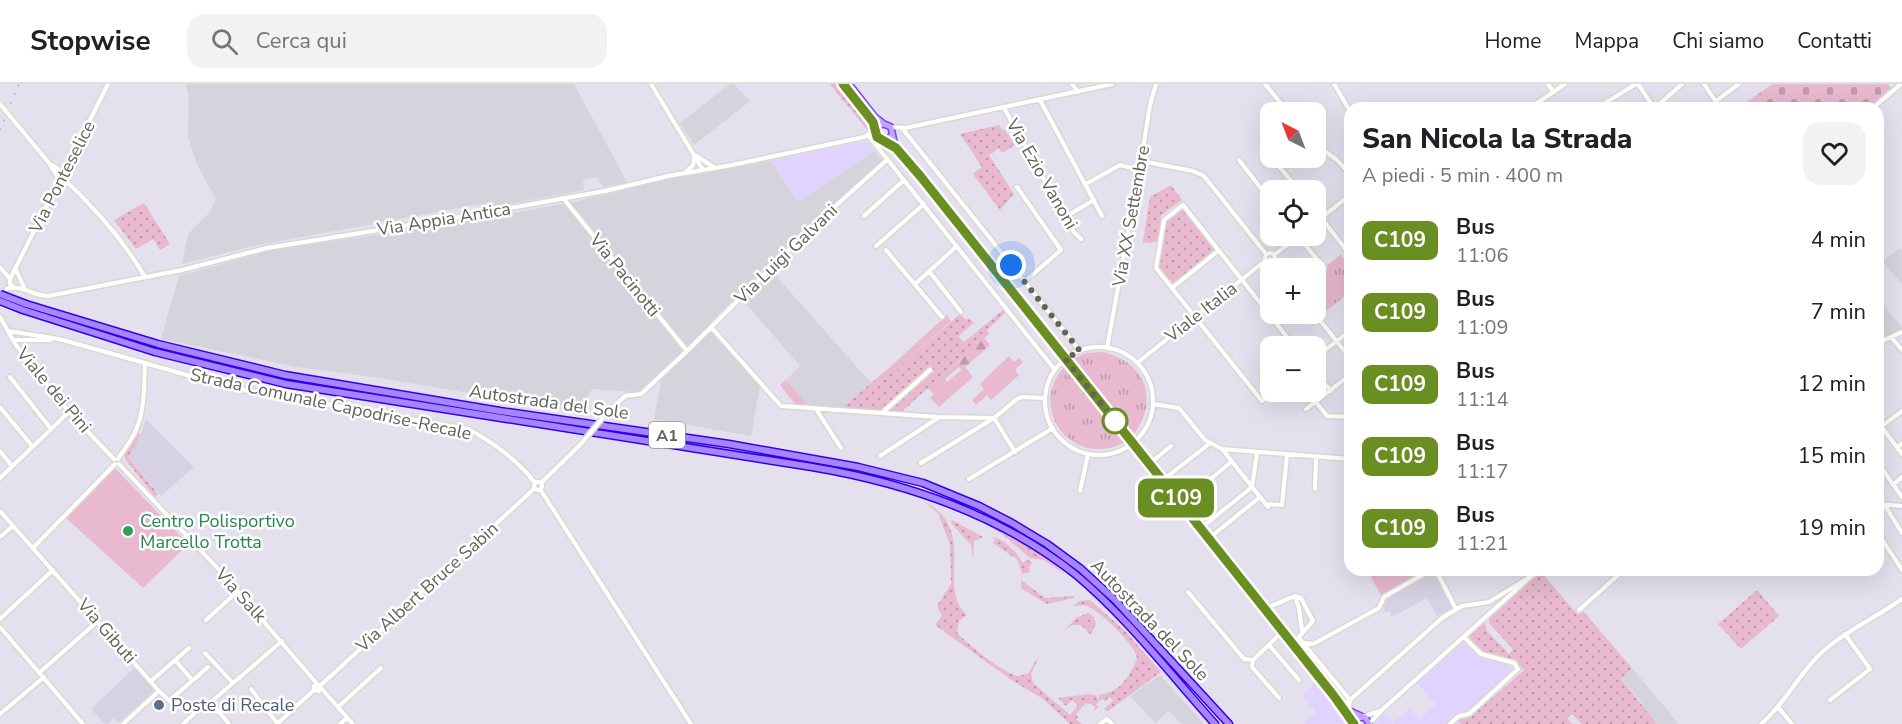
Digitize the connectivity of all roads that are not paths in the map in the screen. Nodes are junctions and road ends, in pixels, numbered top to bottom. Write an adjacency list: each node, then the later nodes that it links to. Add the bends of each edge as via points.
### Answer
1 (108, 84): 50 (street, Via Ponteselice)
2 (651, 84): 40 (street)
3 (843, 84): 33 (main road)
4 (849, 84): 30 (main road)
5 (1072, 84): 17 (street)
6 (1112, 84): 17 (street)
7 (1156, 84): 43 (street, Via XX Settembre)
8 (1265, 84): 21 (street)
9 (1334, 84): 22 (street)
10 (1548, 84): 18 (street)
11 (1565, 84): 18 (street)
12 (1637, 84): 24 (street); 25 (street)
13 (1682, 84): 26 (street)
14 (1704, 84): 20 (street)
15 (1739, 84): 20 (street)
16 (1901, 84): 27 (street)
17 (1078, 92): 19 (street)
18 (1554, 92): 23 (street)
19 (1040, 100): 29 (street); 55 (street)
20 (1716, 101)
21 (1280, 102)
22 (1345, 102)
23 (1539, 102)
24 (1606, 102)
25 (1650, 102)
26 (1661, 102)
27 (1880, 102)
28 (1, 107): 44 (street, bridge)
29 (1004, 108): 32 (street); 65 (street, Via Ezio Vanoni)
30 (884, 124): 31 (main road); 33 (main road)
31 (891, 127): 32 (street); 34 (main road)
32 (903, 128): 34 (street); 88 (street)
33 (876, 130): 35 (street, Via Appia Antica); 36 (main road)
34 (892, 135): 37 (main road); 38 (main road)
35 (867, 137): 36 (street, Via Appia Antica); 41 (street); 45 (street, Via Appia Antica)
36 (879, 139): 37 (main road)
37 (886, 141): 38 (main road)
38 (900, 151): 117 (main road)
39 (1326, 152): 47 (street)
40 (695, 155): 45 (street); 48 (street); 51 (street, via 693,165)
41 (888, 159): 53 (street); 101 (street, Via Luigi Galvani)
42 (1239, 160): 57 (street)
43 (1142, 161): 49 (street, Via XX Settembre); 75 (street, via 1204,176)
44 (49, 163): 50 (street); 52 (street)
45 (715, 168): 48 (street, Via Appia Antica)
46 (1280, 168): 54 (street)
47 (1344, 168)
48 (703, 170): 51 (street, Via Appia Antica)
49 (1140, 170): 55 (street, via 1120,165); 111 (street, Via XX Settembre)
50 (64, 173): 52 (street, Via Ponteselice)
51 (684, 173): 58 (street, Via Appia Antica)
52 (62, 180): 82 (street, Via Ponteselice); 84 (street, via 89,202)
53 (904, 180): 61 (street); 63 (street)
54 (1291, 180)
55 (1086, 184): 59 (street)
56 (1017, 187): 88 (street, via 1061,250)
57 (1260, 187)
58 (563, 198): 84 (street, Via Appia Antica, via 267,248); 115 (street, Via Pacinotti)
59 (1094, 200): 64 (street); 65 (street)
60 (1344, 200): 62 (street)
61 (924, 204): 68 (street); 69 (street)
62 (1326, 214)
63 (864, 216)
64 (1102, 216)
65 (1065, 218): 67 (street, Via Ezio Vanoni)
66 (1326, 224): 72 (street)
67 (1081, 239)
68 (876, 246)
69 (957, 246): 83 (street); 122 (street)
70 (1286, 246): 76 (street)
71 (1307, 246): 79 (street)
72 (1344, 247)
73 (886, 250): 89 (street)
74 (1219, 251): 87 (street); 91 (street); 91 (street, via 1183,205 1164,220 1156,268)
75 (1266, 254): 76 (street); 77 (street)
76 (1274, 255): 78 (street)
77 (1266, 258)
78 (1274, 258)
79 (1316, 258)
80 (1260, 266): 87 (street, Viale Italia)
81 (0, 267): 85 (street)
82 (16, 270): 85 (street, Via Ponteselice); 86 (street)
83 (929, 271): 89 (street); 96 (street)
84 (145, 277): 92 (street, Via Appia Antica, via 48,296)
85 (10, 279): 86 (street, via 16,276); 90 (street); 93 (street, Via Ponteselice)
86 (19, 280): 90 (street); 92 (street)
87 (1241, 280): 97 (street, Viale Italia); 104 (street)
88 (1025, 281): 116 (street)
89 (915, 284): 99 (street)
90 (15, 287): 92 (street, Via Appia Antica); 93 (street)
91 (1172, 288): 97 (street)
92 (25, 290)
93 (4, 291): 94 (street, Via Ponteselice); 95 (highway, Autostrada del Sole / A1, bridge)
94 (0, 303): 95 (highway, Autostrada del Sole / A1, bridge)
95 (25, 307): 263 (highway, Autostrada del Sole / A1, via 154,352 286,384 830,470 922,492 1009,530 1076,575 1111,607); 264 (highway, Autostrada del Sole / A1, via 285,375 729,444 923,483 1012,523 1081,569 1115,600)
96 (961, 312)
97 (1194, 316): 119 (street, Viale Italia); 130 (street)
98 (0, 317): 102 (street, Viale dei Pini)
99 (942, 317)
100 (1323, 324): 110 (street)
101 (711, 327): 115 (street, Via Luigi Galvani); 134 (street, via 781,406)
102 (9, 331): 107 (street); 108 (street, Viale dei Pini)
103 (1902, 333): 106 (street)
104 (1286, 336)
105 (1344, 336): 110 (street)
106 (1891, 337): 109 (street); 114 (street)
107 (59, 339): 108 (street); 118 (street, Strada Comunale Capodrise-Recale)
108 (13, 340): 137 (street, Viale dei Pini)
109 (1884, 340)
110 (1337, 341): 112 (street); 113 (street)
111 (1107, 348): 116 (street); 119 (street)
112 (1326, 349)
113 (1344, 350)
114 (1902, 350)
115 (687, 351): 139 (street, Via Luigi Galvani, via 641,394 625,396)
116 (1080, 351): 117 (street)
117 (1065, 359): 122 (street); 147 (main road)
118 (145, 363): 120 (street, Strada Comunale Capodrise-Recale); 123 (street)
119 (1137, 363): 132 (street, via 1148,378)
120 (161, 368): 123 (street, via 148,370); 175 (street, Strada Comunale Capodrise-Recale, via 232,388 468,429 512,458)
121 (930, 370): 138 (street)
122 (1055, 370): 129 (street)
123 (145, 375): 164 (street, via 140,419)
124 (10, 377): 145 (street)
125 (1344, 380): 127 (street)
126 (1326, 386): 127 (street)
127 (1330, 391): 128 (street)
128 (1326, 394)
129 (1045, 398): 142 (street, via 1022,397); 144 (street)
130 (1260, 398)
131 (1316, 402): 135 (street); 141 (street, via 1327,416)
132 (1153, 404): 147 (street, via 1147,426); 149 (street, via 1179,408)
133 (0, 408): 150 (street)
134 (816, 408): 138 (street); 152 (street)
135 (1306, 409)
136 (1902, 411): 143 (street)
137 (69, 412): 145 (street); 164 (street, Viale dei Pini)
138 (881, 413): 140 (street)
139 (606, 414): 175 (street, Via Albert Bruce Sabin, bridge)
140 (938, 417): 142 (street); 161 (street)
141 (1344, 417)
142 (994, 418): 156 (street); 166 (street)
143 (1884, 425)
144 (1053, 428): 156 (street); 158 (street, via 1068,445)
145 (51, 429): 150 (street)
146 (1884, 433): 153 (street)
147 (1132, 443): 158 (street, via 1107,454); 167 (main road)
148 (1902, 443): 153 (street)
149 (1209, 444): 154 (street); 170 (street)
150 (32, 446): 168 (street)
151 (1171, 446): 167 (street)
152 (841, 448)
153 (1897, 448): 160 (street)
154 (1222, 449): 157 (street); 165 (street)
155 (0, 451): 168 (street)
156 (1015, 452): 173 (street)
157 (1257, 453): 159 (street); 176 (street)
158 (1088, 454): 178 (street)
159 (1287, 454): 162 (street); 179 (street, via 1282,505 1267,506)
160 (1902, 454)
161 (880, 456)
162 (1316, 457): 163 (street); 177 (street)
163 (1344, 459)
164 (117, 461): 191 (street); 199 (street, Via Salk)
165 (1231, 462): 176 (street); 181 (street)
166 (921, 463)
167 (1149, 464): 181 (main road)
168 (12, 466): 172 (street)
169 (1884, 471): 174 (street)
170 (1168, 477)
171 (1902, 477): 174 (street)
172 (0, 478)
173 (969, 479)
174 (1894, 484): 180 (street)
175 (538, 486): 235 (street, Via Albert Bruce Sabin); 260 (street, Strada Comunale Capodrise-Recale)
176 (1252, 487): 179 (street); 186 (street)
177 (1315, 489)
178 (1080, 491)
179 (1260, 497): 189 (street)
180 (1902, 497)
181 (1181, 504): 186 (main road)
182 (1884, 504): 183 (street); 187 (street)
183 (1902, 506)
184 (0, 511): 185 (street, Via Gibuti)
185 (13, 525): 188 (street); 191 (street, Via Gibuti)
186 (1200, 529): 189 (main road)
187 (1902, 533)
188 (0, 537)
189 (1208, 538): 204 (main road)
190 (1884, 542): 193 (street)
191 (33, 548): 192 (street, Via Gibuti)
192 (53, 570): 208 (street); 210 (street, Via Gibuti)
193 (1902, 570)
194 (1421, 576): 219 (street, via 1384,597 1380,608)
195 (1439, 576): 205 (street)
196 (1530, 576): 203 (street)
197 (1531, 576): 207 (street)
198 (1617, 576): 206 (street)
199 (238, 591): 209 (street); 217 (street, Via Salk)
200 (1188, 592): 226 (street, via 1241,656)
201 (1295, 596): 204 (street); 212 (street); 212 (street, via 1301,598 1312,621)
202 (1902, 599): 214 (street)
203 (1489, 602): 205 (street); 207 (street)
204 (1264, 609): 213 (main road)
205 (1456, 609): 241 (street)
206 (1579, 610)
207 (1491, 613): 215 (street)
208 (0, 619)
209 (206, 620)
210 (98, 621): 229 (street); 233 (street, Via Gibuti)
211 (0, 627): 229 (street)
212 (1302, 631): 216 (street)
213 (1282, 632): 220 (street); 221 (main road)
214 (1845, 634): 242 (street, via 1870,669); 245 (street, via 1813,662)
215 (1464, 637): 247 (street); 267 (street, via 1481,654 1514,663 1518,669 1469,714)
216 (1299, 638): 218 (street); 221 (street)
217 (282, 641): 234 (street); 235 (street, Via Salk)
218 (1303, 643): 219 (street); 223 (street)
219 (1313, 644): 223 (street)
220 (1269, 645): 226 (street); 232 (street)
221 (1292, 645): 238 (main road)
222 (189, 648): 225 (street)
223 (1310, 652): 241 (street)
224 (205, 653): 234 (street)
225 (175, 660): 231 (street); 233 (street)
226 (1253, 660): 239 (street, via 1252,667)
227 (208, 667): 231 (street)
228 (381, 668): 244 (street)
229 (39, 673): 230 (street)
230 (44, 677): 250 (street); 253 (street)
231 (193, 680): 240 (street)
232 (1299, 680)
233 (151, 681): 237 (street, Via Gibuti)
234 (233, 683): 248 (street, via 211,702)
235 (317, 688): 244 (street, Via Salk); 257 (street, Via Albert Bruce Sabin)
236 (251, 689): 257 (street)
237 (159, 691): 240 (street, Via Gibuti); 254 (street)
238 (1334, 696): 243 (main road); 265 (main road)
239 (1279, 698)
240 (170, 700): 246 (street, Via Gibuti)
241 (1350, 700): 243 (street); 249 (street)
242 (1830, 700)
243 (1341, 704): 249 (main road)
244 (338, 707): 252 (street, Via Salk)
245 (1778, 707): 268 (street); 269 (street)
246 (199, 709): 248 (street, Via Gibuti); 255 (street)
247 (1383, 709): 251 (street); 266 (street)
248 (219, 712): 256 (street)
249 (1352, 713): 251 (main road)
250 (0, 714)
251 (1362, 716): 265 (main road); 266 (main road)
252 (347, 718): 258 (street); 259 (street, Via Salk)
253 (83, 724)
254 (123, 724)
255 (183, 724)
256 (229, 724)
257 (277, 724)
258 (340, 724)
259 (353, 724)
260 (691, 724)
261 (1100, 724): 262 (street, via 1107,719)
262 (1112, 724)
263 (1215, 724)
264 (1229, 724)
265 (1354, 724)
266 (1369, 724)
267 (1450, 724)
268 (1761, 724)
269 (1792, 724)

